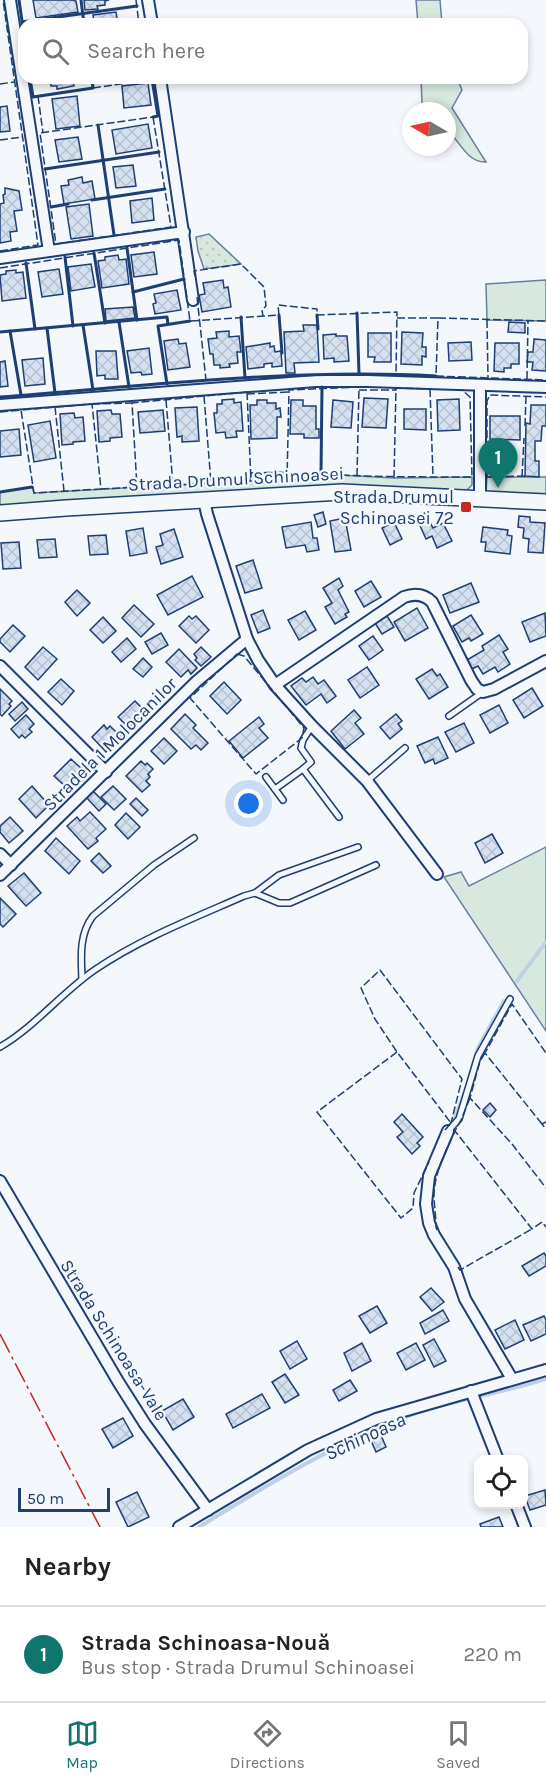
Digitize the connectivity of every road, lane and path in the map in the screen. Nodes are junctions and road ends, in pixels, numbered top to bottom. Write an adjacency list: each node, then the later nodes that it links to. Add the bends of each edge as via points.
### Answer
1 (10, 0): 4 (street)
2 (148, 0): 3 (street)
3 (151, 18)
4 (18, 51)
5 (23, 84): 8 (street)
6 (161, 84): 7 (street)
7 (184, 232): 8 (street); 10 (street)
8 (49, 251): 9 (street)
9 (0, 258)
10 (193, 300)
11 (480, 386): 12 (street); 13 (street, via 316,381); 14 (street)
12 (546, 387)
13 (0, 405)
14 (480, 498): 15 (street, Strada Drumul Schinoasei, via 342,492); 16 (street, Strada Drumul Schinoasei)
15 (204, 500): 17 (street, Strada Drumul Schinoasei); 18 (street)
16 (546, 502)
17 (0, 513)
18 (247, 639): 21 (street); 27 (street, Stradela 1 Molocanilor, via 197,681)
19 (546, 661): 22 (street)
20 (0, 666): 27 (street)
21 (274, 684): 22 (street, via 404,597 421,595 432,602 471,680); 24 (street)
22 (483, 692): 23 (lane)
23 (449, 716)
24 (312, 726): 26 (lane, via 301,748 311,762); 29 (street)
25 (405, 748): 29 (lane)
26 (303, 769): 30 (lane); 32 (lane)
27 (106, 771): 36 (street, Stradela 1 Molocanilor)
28 (266, 777): 30 (lane)
29 (367, 781): 38 (street)
30 (275, 789): 31 (lane)
31 (283, 800)
32 (339, 817)
33 (194, 838): 41 (lane, via 154,865 93,916 86,925 81,950)
34 (358, 847): 40 (lane, via 279,875)
35 (0, 854): 36 (street)
36 (11, 865): 39 (street, Stradela 1 Molocanilor)
37 (376, 865): 40 (lane, via 290,903 279,903)
38 (437, 874)
39 (0, 875)
40 (255, 893): 41 (lane, via 160,932)
41 (82, 980): 43 (lane)
42 (510, 999): 44 (lane, via 478,1056 459,1119)
43 (0, 1047)
44 (448, 1131): 47 (street, via 429,1176 429,1223 454,1267 465,1299)
45 (0, 1181): 51 (street, Strada Schinoasa-Vale, via 123,1390)
46 (546, 1370): 47 (street)
47 (512, 1379): 48 (street)
48 (473, 1396): 49 (street); 51 (street, via 376,1419 308,1450)
49 (496, 1455)
50 (518, 1509): 53 (street)
51 (208, 1510): 52 (street)
52 (179, 1527)
53 (525, 1527)

